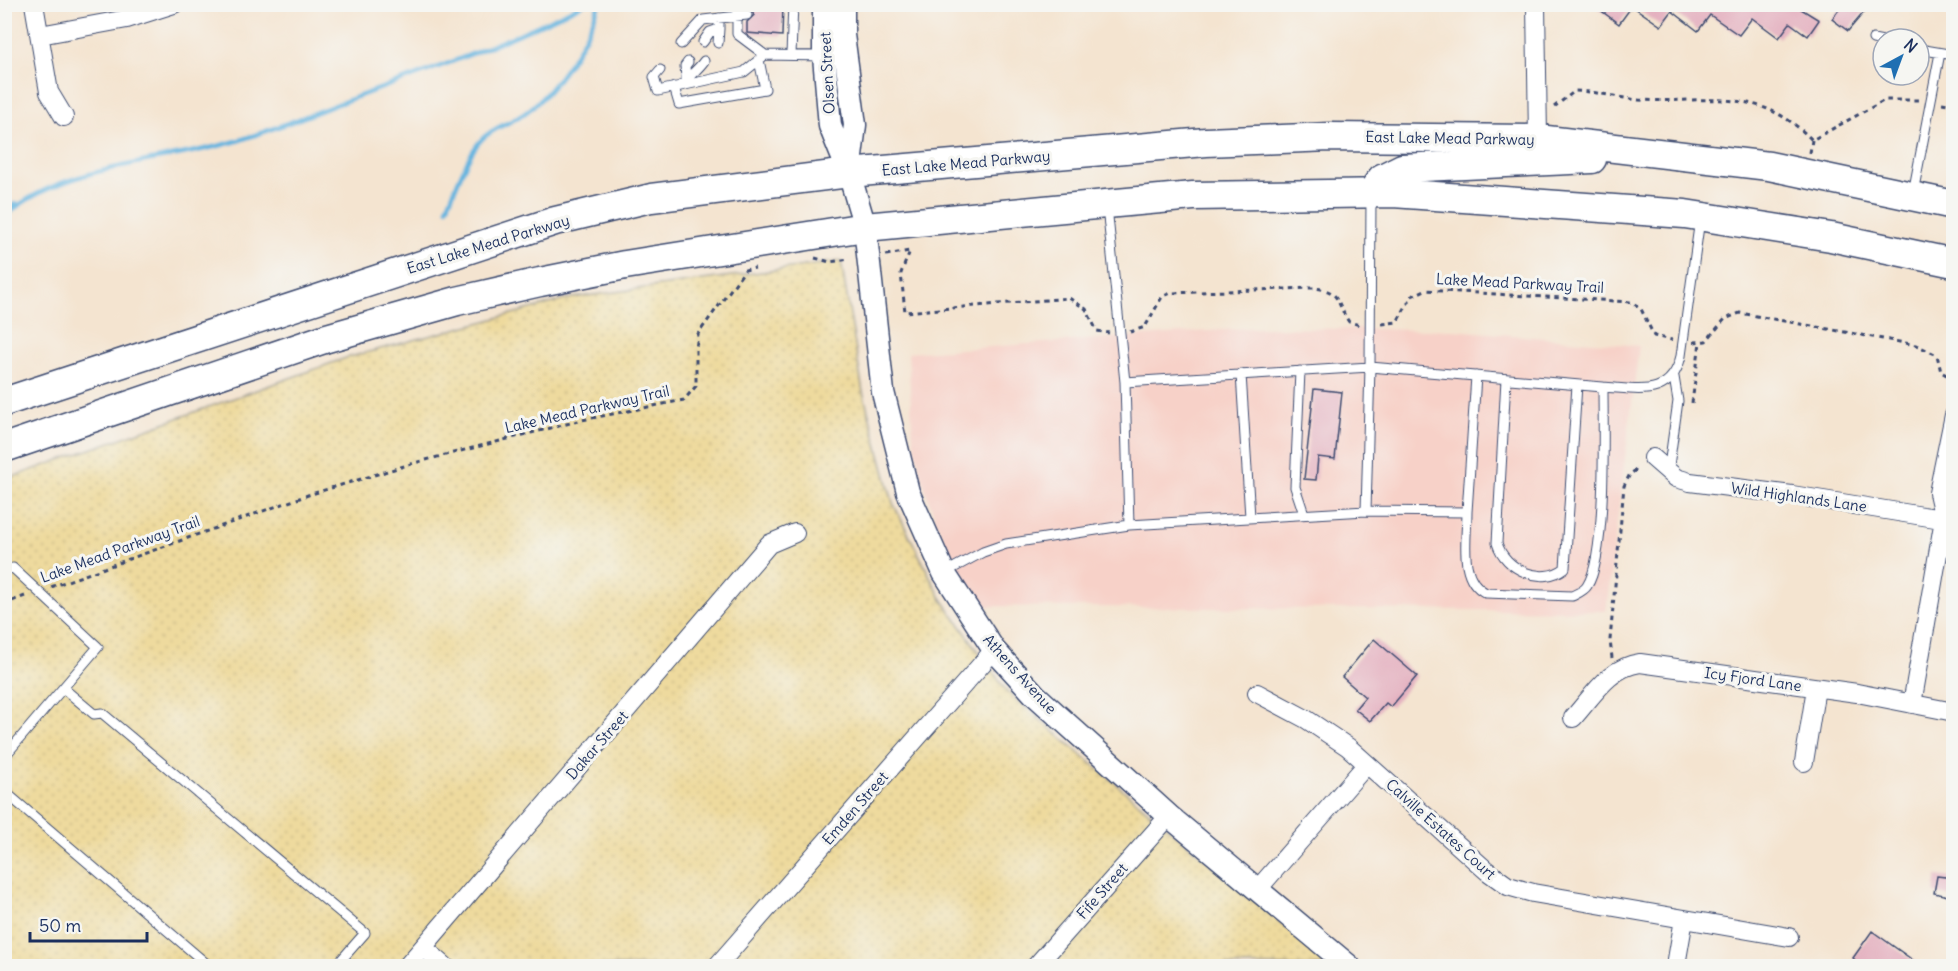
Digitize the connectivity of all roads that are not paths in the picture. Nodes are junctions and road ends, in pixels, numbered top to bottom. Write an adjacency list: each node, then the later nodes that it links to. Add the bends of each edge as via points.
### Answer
1 (34, 4): 11 (street)
2 (174, 4): 11 (street, via 128,19)
3 (737, 4): 8 (lane)
4 (793, 4): 17 (lane, via 788,16)
5 (824, 4): 19 (street, Olsen Street)
6 (843, 4): 28 (street, Olsen Street, via 855,124)
7 (1536, 4): 26 (street)
8 (737, 15): 9 (lane); 10 (lane); 20 (lane, via 737,34)
9 (747, 15)
10 (719, 24): 12 (lane); 13 (lane); 14 (lane, via 703,20)
11 (40, 35): 25 (street, via 49,92)
12 (703, 42)
13 (718, 43)
14 (681, 44)
15 (1931, 51): 16 (lane)
16 (1940, 53): 18 (lane); 30 (lane)
17 (791, 55): 19 (lane); 20 (lane)
18 (1953, 55)
19 (824, 56): 28 (street, Olsen Street, via 830,126)
20 (762, 57): 24 (lane, via 744,72); 24 (lane, via 765,89 679,104)
21 (704, 61): 24 (lane, via 695,75)
22 (688, 62): 24 (lane)
23 (660, 70): 24 (lane, via 654,77 658,91)
24 (681, 84)
25 (64, 117)
26 (1538, 139): 27 (main road, East Lake Mead Parkway); 28 (main road, East Lake Mead Parkway, via 1330,137 1206,142)
27 (1675, 155): 29 (main road, via 1402,168 1382,178); 30 (main road, East Lake Mead Parkway, via 1782,169)
28 (849, 173): 31 (street, Olsen Street); 46 (main road, East Lake Mead Parkway, via 651,198 555,221)
29 (1371, 193): 32 (main road, via 1193,196); 34 (main road); 37 (lane)
30 (1913, 195): 33 (main road, East Lake Mead Parkway)
31 (857, 200): 35 (street, Athens Avenue)
32 (1106, 204): 35 (main road); 43 (lane)
33 (1953, 205)
34 (1700, 217): 36 (main road, via 1831,237); 41 (lane, via 1683,341)
35 (865, 227): 48 (main road, via 625,265 457,301 327,338); 60 (street, Athens Avenue, via 883,392 908,492)
36 (1953, 263)
37 (1370, 367): 38 (lane); 40 (lane); 52 (lane)
38 (1300, 371): 39 (lane); 54 (lane, via 1295,488)
39 (1241, 374): 43 (lane); 56 (lane)
40 (1476, 376): 42 (lane); 53 (lane)
41 (1674, 377): 45 (lane, via 1660,387); 51 (lane, via 1678,401)
42 (1506, 379): 44 (lane); 44 (lane, via 1497,543 1507,562 1536,575 1548,576 1565,568)
43 (1125, 382): 57 (lane)
44 (1577, 385): 45 (lane)
45 (1603, 387): 53 (lane, via 1604,457 1597,562 1587,587 1572,596 1486,593 1478,589 1467,574)
46 (4, 402)
47 (1953, 416): 50 (street)
48 (4, 448)
49 (1653, 458): 51 (street, Wild Highlands Lane)
50 (1948, 469): 55 (street, via 1938,493)
51 (1668, 473): 55 (street, Wild Highlands Lane, via 1690,482)
52 (1366, 511): 53 (lane); 54 (lane)
53 (1467, 512)
54 (1304, 514): 56 (lane)
55 (1950, 515): 65 (street)
56 (1250, 517): 57 (lane)
57 (1129, 525): 60 (lane, via 1006,544)
58 (795, 533): 76 (street, Dakar Street, via 769,544)
59 (4, 570): 62 (lane, via 13,568 98,647)
60 (944, 573): 61 (street, Athens Avenue)
61 (994, 650): 72 (street, Athens Avenue, via 1035,695); 83 (street, Emden Street)
62 (63, 688): 68 (lane); 80 (lane, via 94,714 102,713 365,933)
63 (1816, 688): 65 (street, Icy Fjord Lane); 67 (street, Icy Fjord Lane, via 1640,663 1614,671); 69 (street)
64 (1257, 693): 70 (street, Calville Estates Court, via 1328,732)
65 (1912, 704): 66 (street, Icy Fjord Lane)
66 (1953, 712)
67 (1574, 718)
68 (4, 757)
69 (1804, 762)
70 (1367, 764): 73 (street); 74 (street, Calville Estates Court, via 1508,886)
71 (4, 791): 79 (lane)
72 (1169, 816): 73 (street, Athens Avenue); 84 (street, Fife Street)
73 (1257, 890): 77 (street, Athens Avenue)
74 (1683, 919): 75 (street, Calville Estates Court); 78 (street)
75 (1789, 937)
76 (424, 948): 81 (street, Dakar Street); 82 (street)
77 (1345, 965)
78 (1676, 965)
79 (209, 966)
80 (336, 966)
81 (407, 966)
82 (446, 966)
83 (717, 966)
84 (1036, 966)

